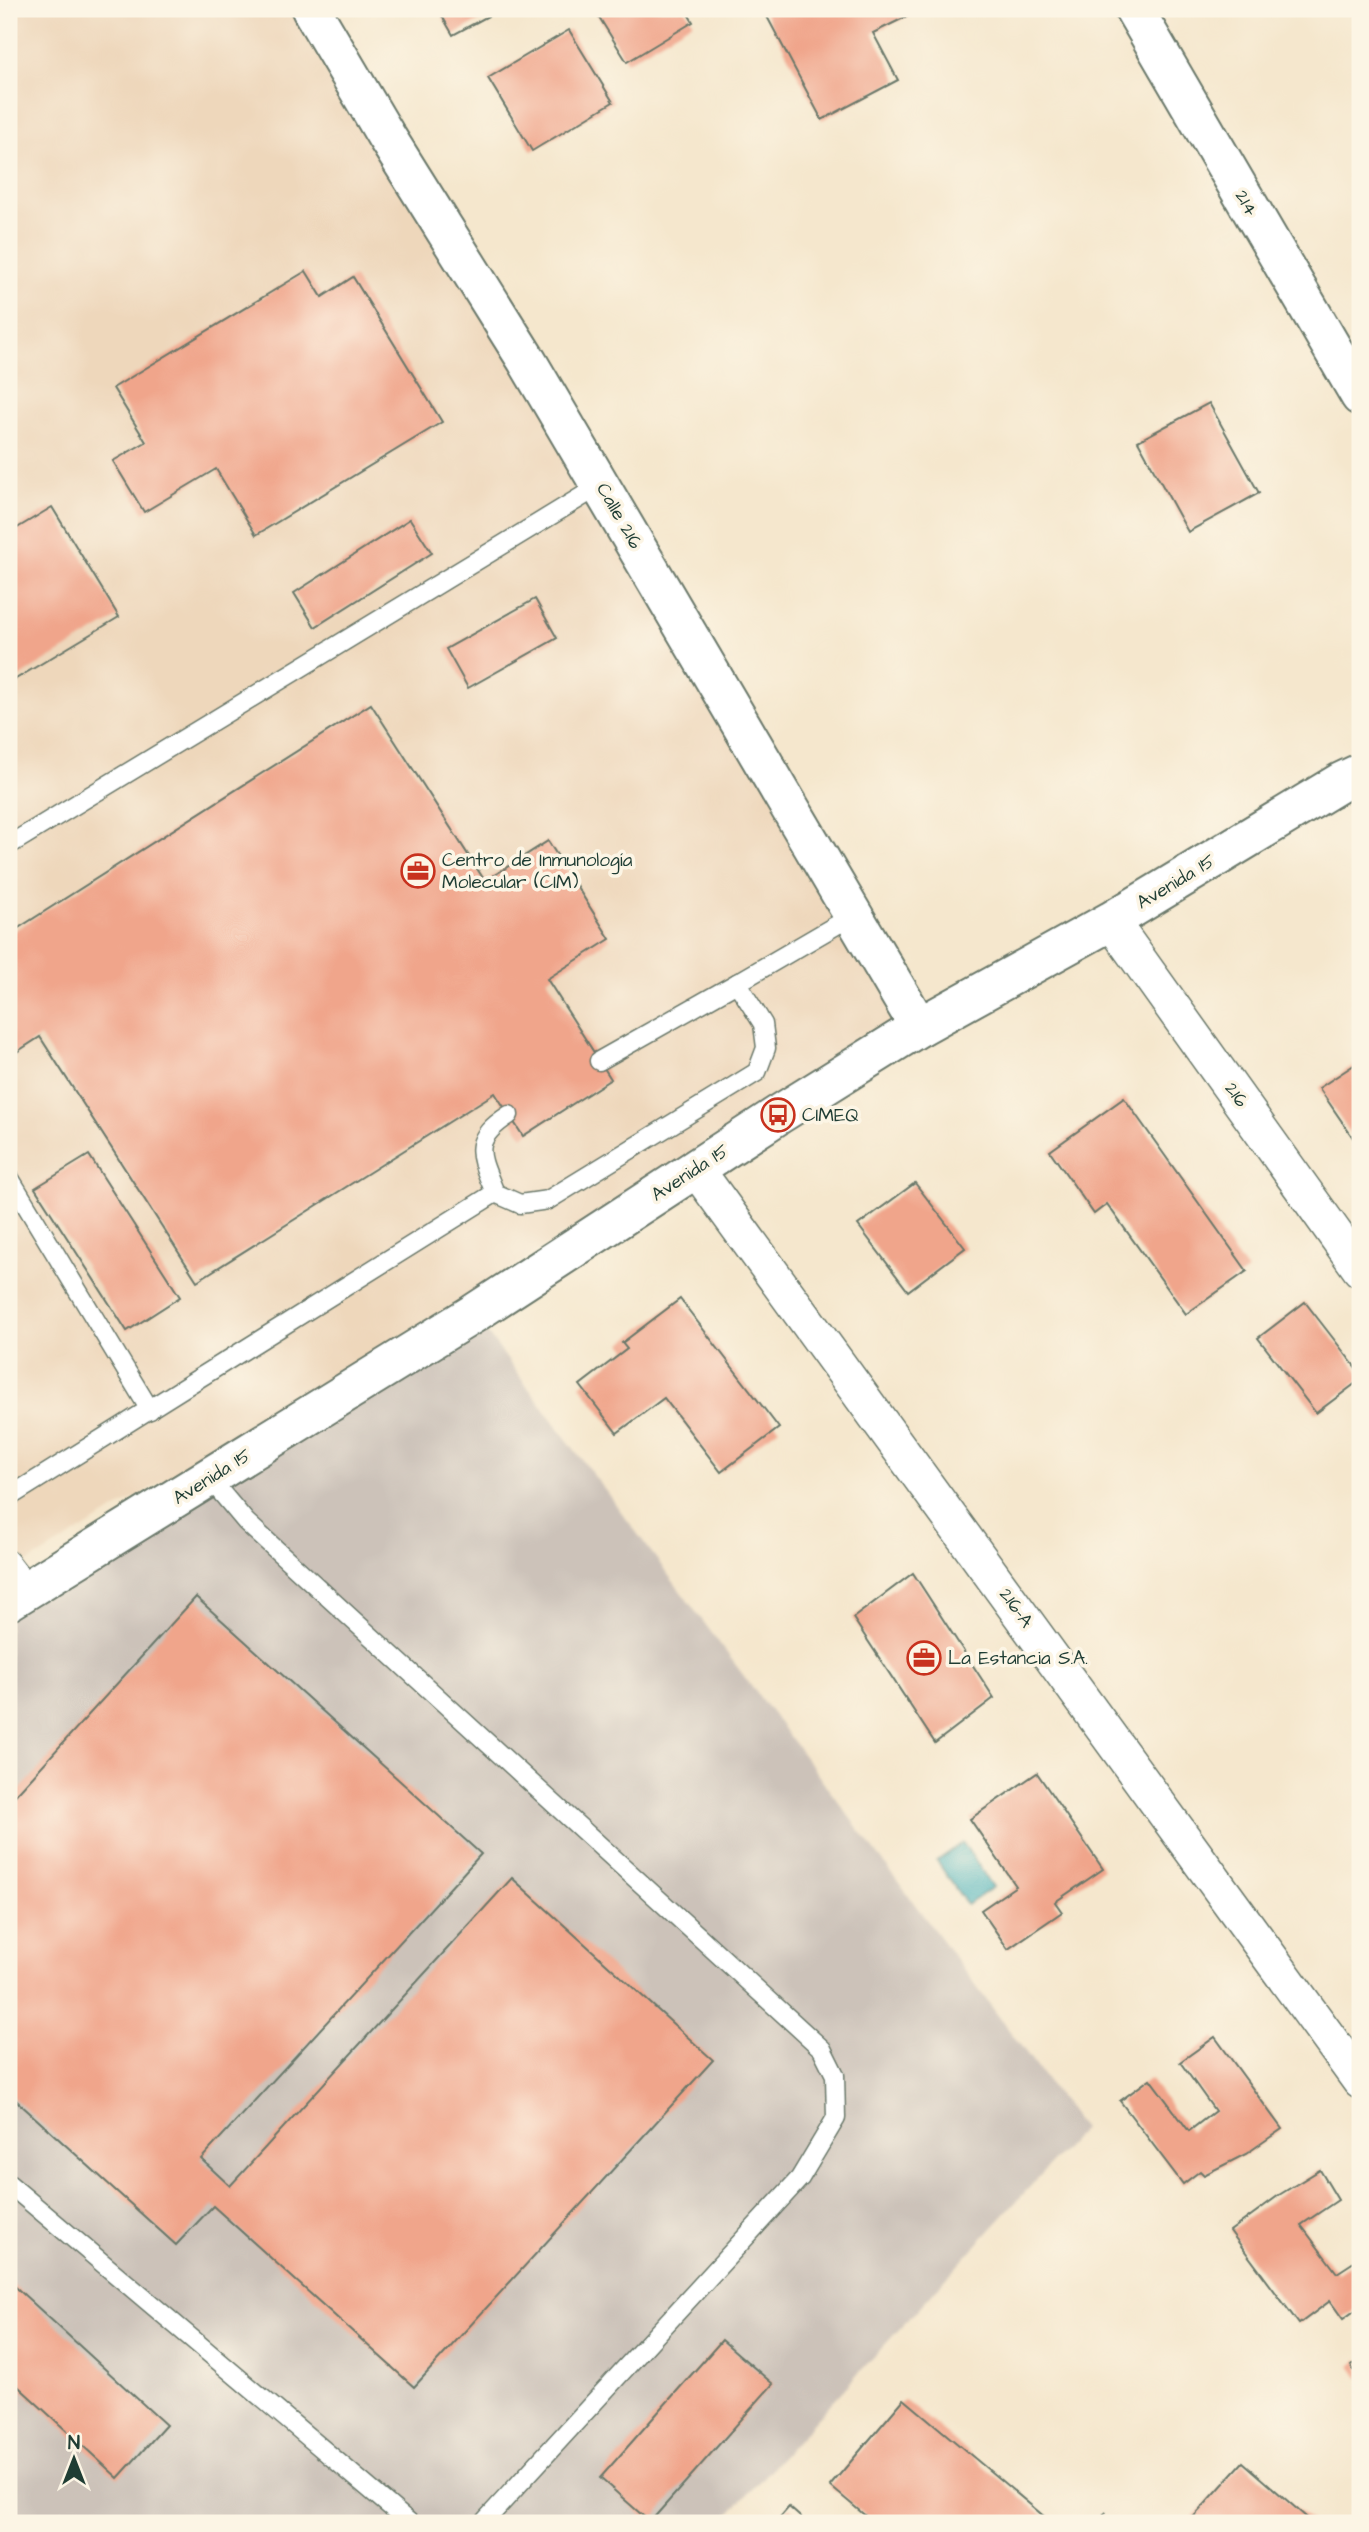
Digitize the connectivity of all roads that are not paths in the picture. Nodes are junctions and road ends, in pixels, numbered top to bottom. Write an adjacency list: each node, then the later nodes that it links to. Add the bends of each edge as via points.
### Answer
1 (311, 9): 4 (street, Calle 216)
2 (1134, 9): 3 (street, 214)
3 (1360, 396)
4 (601, 485): 7 (lane); 8 (street, Calle 216)
5 (1360, 741): 6 (street, Avenida 15)
6 (1351, 777): 9 (street, Avenida 15)
7 (9, 845)
8 (852, 916): 10 (lane); 11 (street, Calle 216)
9 (1111, 921): 11 (street, Avenida 15); 17 (street, 216)
10 (737, 983): 12 (lane); 16 (lane, via 763,1024 766,1048 757,1072 548,1200 520,1204)
11 (919, 1027): 14 (street, Avenida 15)
12 (599, 1061)
13 (509, 1115): 16 (lane, via 491,1126 480,1144)
14 (696, 1169): 19 (street, Avenida 15); 22 (street, 216-A)
15 (9, 1177): 18 (lane)
16 (495, 1193): 18 (lane)
17 (1360, 1269)
18 (150, 1410): 20 (lane)
19 (209, 1479): 21 (street, Avenida 15); 25 (lane, via 246,1522 822,2049 835,2076 835,2118 800,2178)
20 (9, 1497)
21 (16, 1583)
22 (1360, 2081)
23 (9, 2184): 24 (lane)
24 (410, 2523)
25 (483, 2523)

